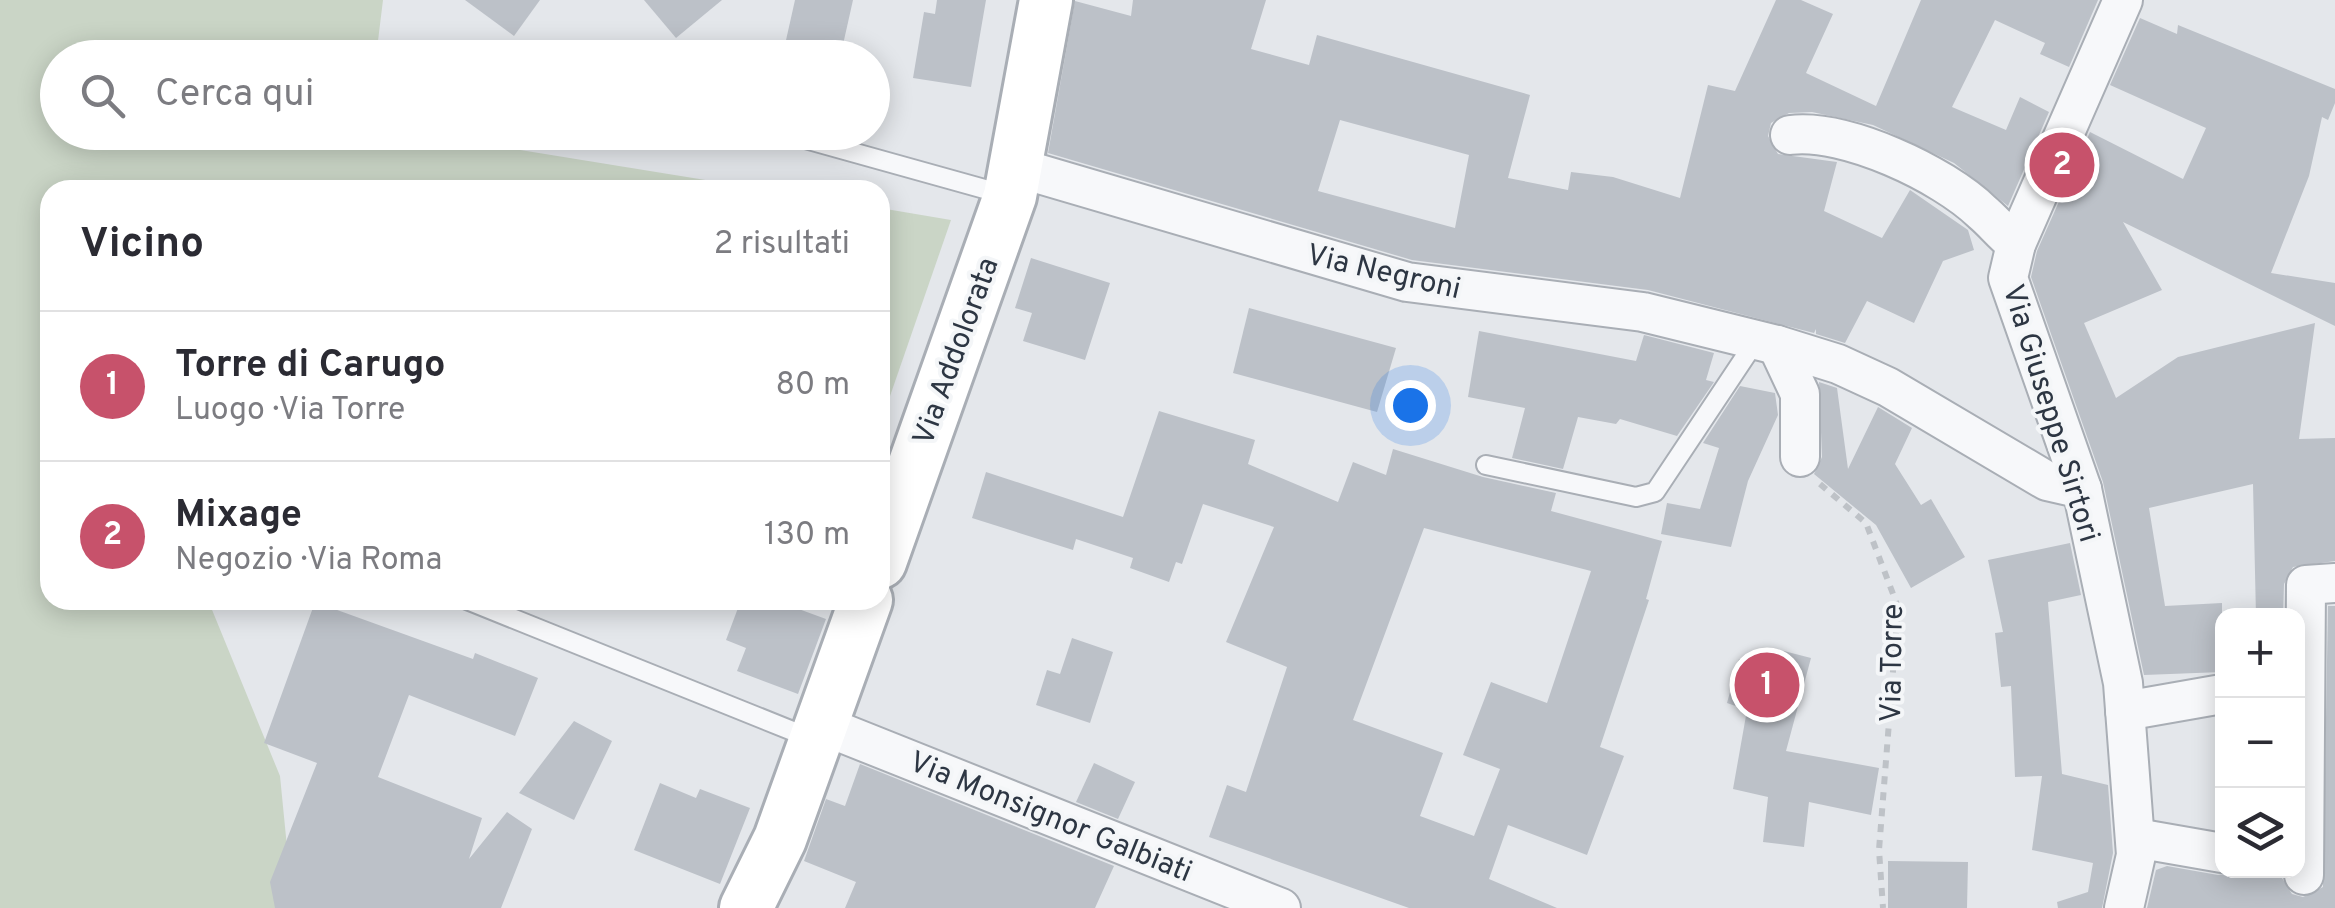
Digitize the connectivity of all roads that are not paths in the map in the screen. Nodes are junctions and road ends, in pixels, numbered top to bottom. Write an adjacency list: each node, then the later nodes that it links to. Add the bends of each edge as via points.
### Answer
1 (1046, 0): 5 (street, Via Addolorata)
2 (2124, 0): 6 (street)
3 (1790, 135): 6 (street, Via Giuseppe Sirtori, via 1891,156 1960,195)
4 (864, 150): 5 (lane)
5 (1014, 182): 7 (street, Via Negroni, via 1407,282 1642,312); 11 (street, Via Addolorata)
6 (2016, 244): 10 (street, Via Giuseppe Sirtori, via 2008,278)
7 (1767, 342): 8 (street, via 1800,394); 9 (lane, via 1654,492 1636,497); 10 (street, Via Negroni, via 1888,387 2047,481)
8 (1800, 457)
9 (1486, 465)
10 (2082, 489): 18 (street, Via Giuseppe Sirtori)
11 (890, 534)
12 (2335, 583): 15 (street, via 2306,585)
13 (494, 610): 19 (lane)
14 (862, 610): 19 (street)
15 (2305, 610)
16 (2215, 695): 18 (street)
17 (2303, 698): 22 (street)
18 (2125, 711): 20 (street, Via Giuseppe Sirtori)
19 (819, 732): 23 (street); 24 (street, Via Monsignor Galbiati)
20 (2136, 838): 21 (street); 25 (street, Via Giuseppe Sirtori)
21 (2215, 852)
22 (2310, 875)
23 (746, 908)
24 (1281, 908)
25 (2124, 908)

